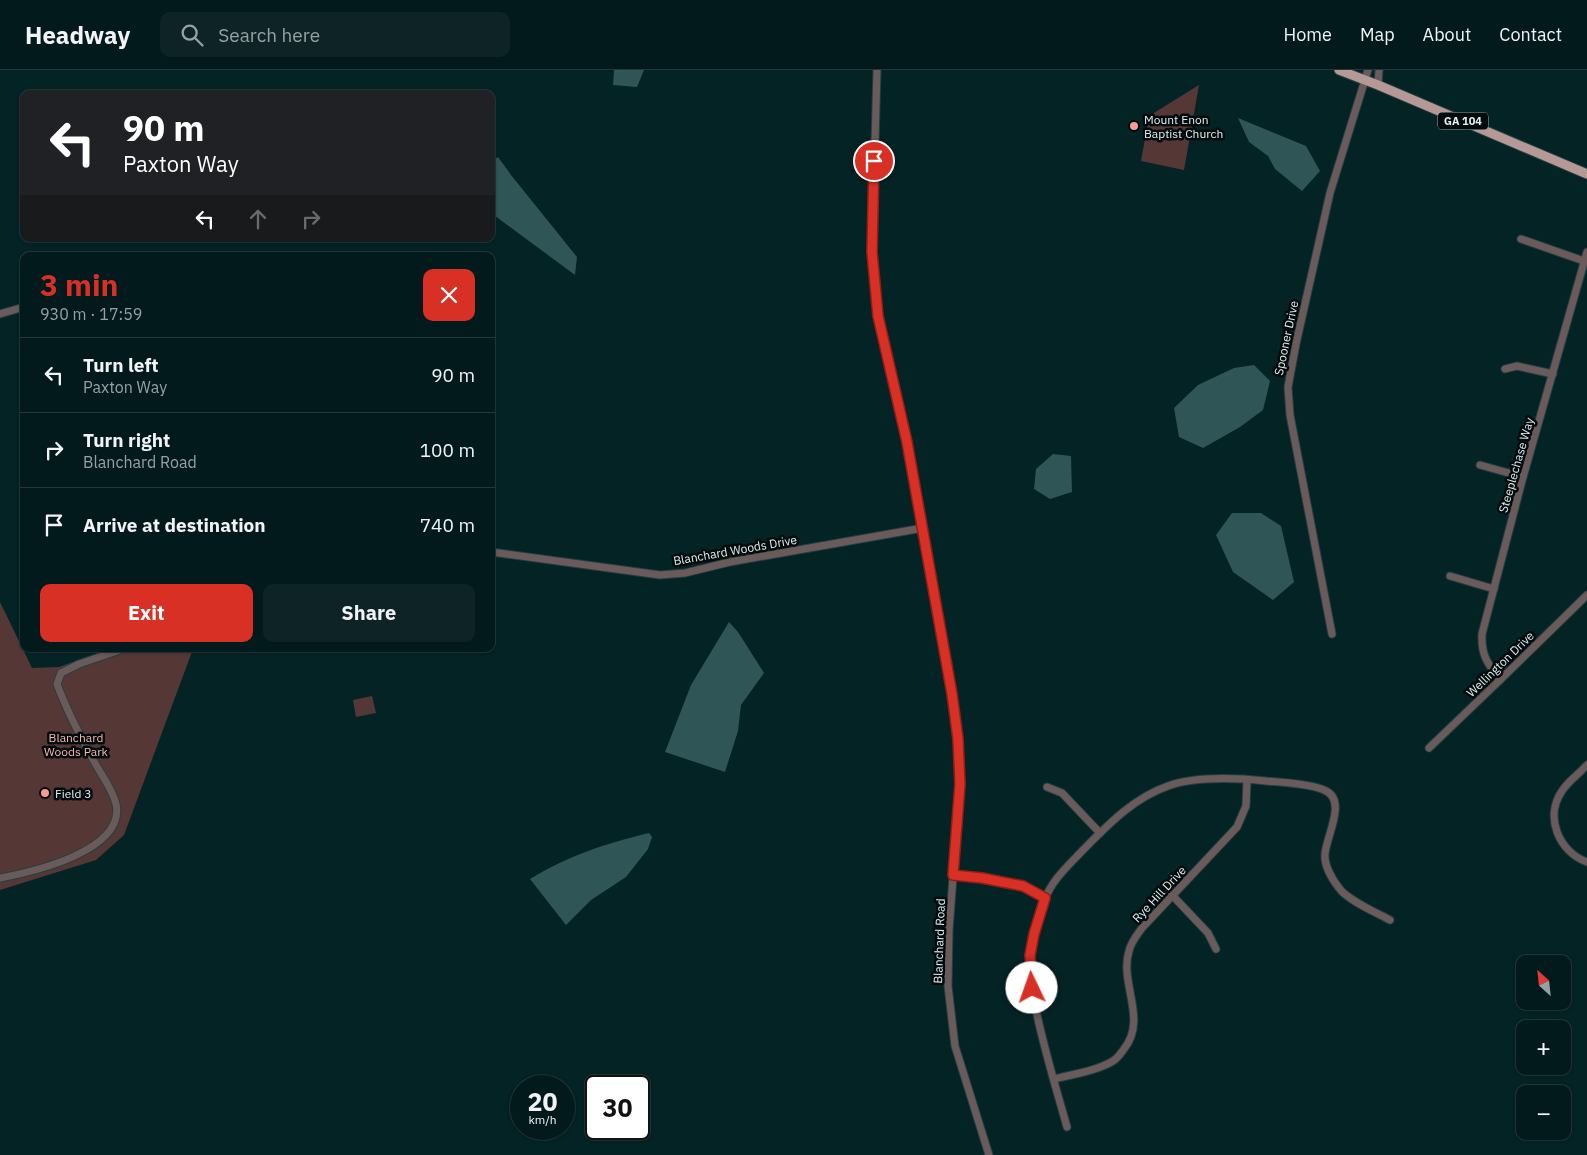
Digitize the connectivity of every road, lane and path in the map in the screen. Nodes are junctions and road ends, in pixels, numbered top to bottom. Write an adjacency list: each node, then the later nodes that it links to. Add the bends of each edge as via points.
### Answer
1 (877, 70): 17 (street, Blanchard Road, via 872,261 878,316 907,442)
2 (1339, 70): 5 (main road, GA 104)
3 (1368, 70): 5 (street, Spooner Drive)
4 (1378, 70): 6 (street)
5 (1366, 80): 6 (main road, GA 104); 22 (street, Spooner Drive, via 1330,193 1288,387 1290,415)
6 (1378, 85): 7 (main road, GA 104)
7 (1587, 174)
8 (1521, 239): 10 (street)
9 (1587, 252): 10 (street, Steeplechase Way)
10 (1584, 261): 14 (street, Steeplechase Way)
11 (20, 308): 12 (street)
12 (0, 314)
13 (1505, 369): 14 (street, via 1517,366)
14 (1553, 374): 16 (street, Steeplechase Way)
15 (1480, 465): 16 (street)
16 (1523, 477): 20 (street, Steeplechase Way)
17 (922, 528): 18 (street, Blanchard Woods Drive, via 685,573 660,574); 31 (street, Blanchard Road, via 958,739 960,784)
18 (495, 553)
19 (1450, 576): 20 (street)
20 (1494, 589): 24 (street, Steeplechase Way, via 1481,647 1485,661)
21 (1587, 595): 24 (street, Wellington Drive)
22 (1332, 634)
23 (114, 652): 32 (street, via 61,673 57,684 116,802 113,824 103,838 73,858)
24 (1500, 680): 25 (street, Wellington Drive)
25 (1429, 748)
26 (1587, 766): 30 (street, via 1563,789 1554,814 1560,841 1575,857)
27 (1247, 780): 29 (street, via 1200,780 1168,786 1141,799); 33 (street, Rye Hill Drive, via 1246,806 1237,827); 35 (street, via 1304,785 1326,791 1333,797 1336,804 1334,819 1325,855 1328,870 1340,890)
28 (1047, 788): 29 (street, via 1062,793)
29 (1100, 833): 34 (street, via 1061,873)
30 (1587, 862)
31 (953, 875): 34 (street, via 1023,886); 39 (street, Blanchard Road, via 948,986 955,1046)
32 (0, 878)
33 (1172, 895): 36 (street, via 1208,933); 37 (street, Rye Hill Drive, via 1142,928 1128,952 1127,972 1134,1022 1126,1046 1116,1060)
34 (1045, 898): 37 (street, via 1030,955 1032,988 1042,1042)
35 (1390, 920)
36 (1216, 949)
37 (1054, 1080): 38 (street)
38 (1067, 1127)
39 (989, 1155)

